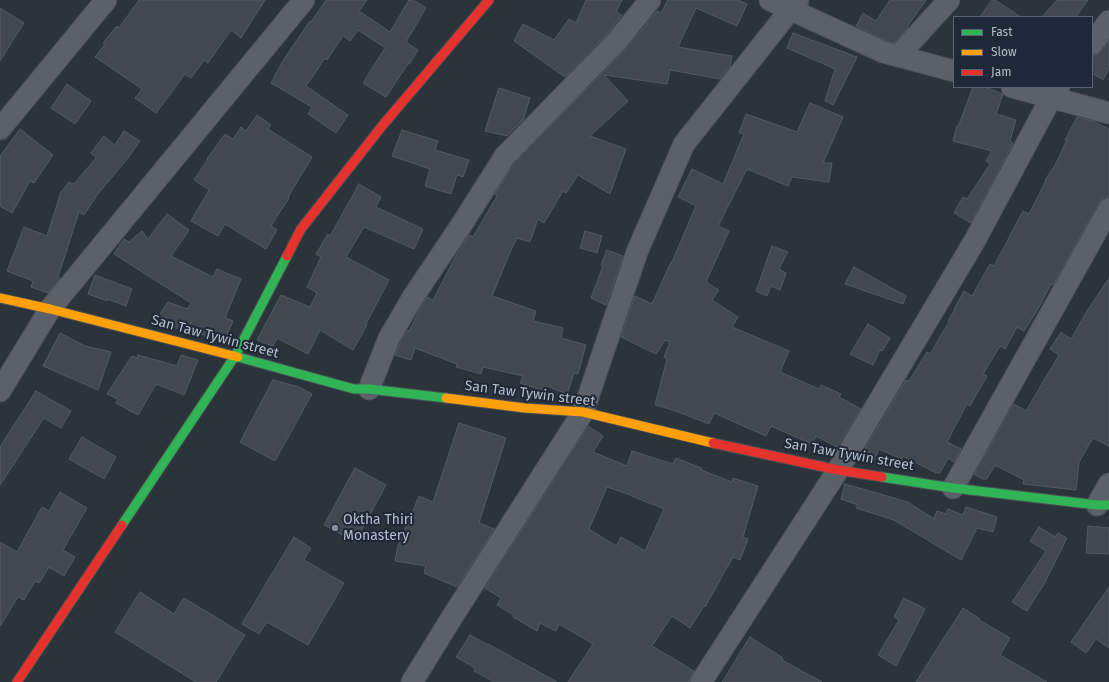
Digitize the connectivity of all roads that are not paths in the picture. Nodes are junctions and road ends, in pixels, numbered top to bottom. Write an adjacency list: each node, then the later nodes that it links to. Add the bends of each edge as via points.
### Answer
1 (106, 0): 15 (street)
2 (304, 0): 18 (street)
3 (490, 0): 19 (street, via 382,126 301,228)
4 (650, 0): 20 (street, via 616,41 505,156 389,338)
5 (770, 0): 7 (street)
6 (949, 0): 10 (street)
7 (794, 5): 10 (street, via 883,52); 22 (street, via 684,144 637,252)
8 (1109, 21): 9 (street)
9 (1093, 43)
10 (898, 56): 11 (street)
11 (953, 71)
12 (1021, 88): 13 (street)
13 (1055, 92): 14 (street); 23 (street, via 974,242)
14 (1109, 113)
15 (0, 129)
16 (1109, 209): 25 (street)
17 (0, 298): 18 (street, San Taw Tywin street)
18 (50, 309): 19 (street, San Taw Tywin street); 21 (street)
19 (235, 356): 20 (street, San Taw Tywin street, via 354,389); 27 (street)
20 (369, 389): 22 (street, San Taw Tywin street, via 525,408)
21 (0, 391)
22 (583, 412): 23 (street, San Taw Tywin street); 28 (street)
23 (838, 470): 25 (street, San Taw Tywin street); 29 (street)
24 (1109, 484): 26 (street)
25 (954, 488): 26 (street, San Taw Tywin street)
26 (1103, 505)
27 (17, 682)
28 (412, 682)
29 (701, 682)

